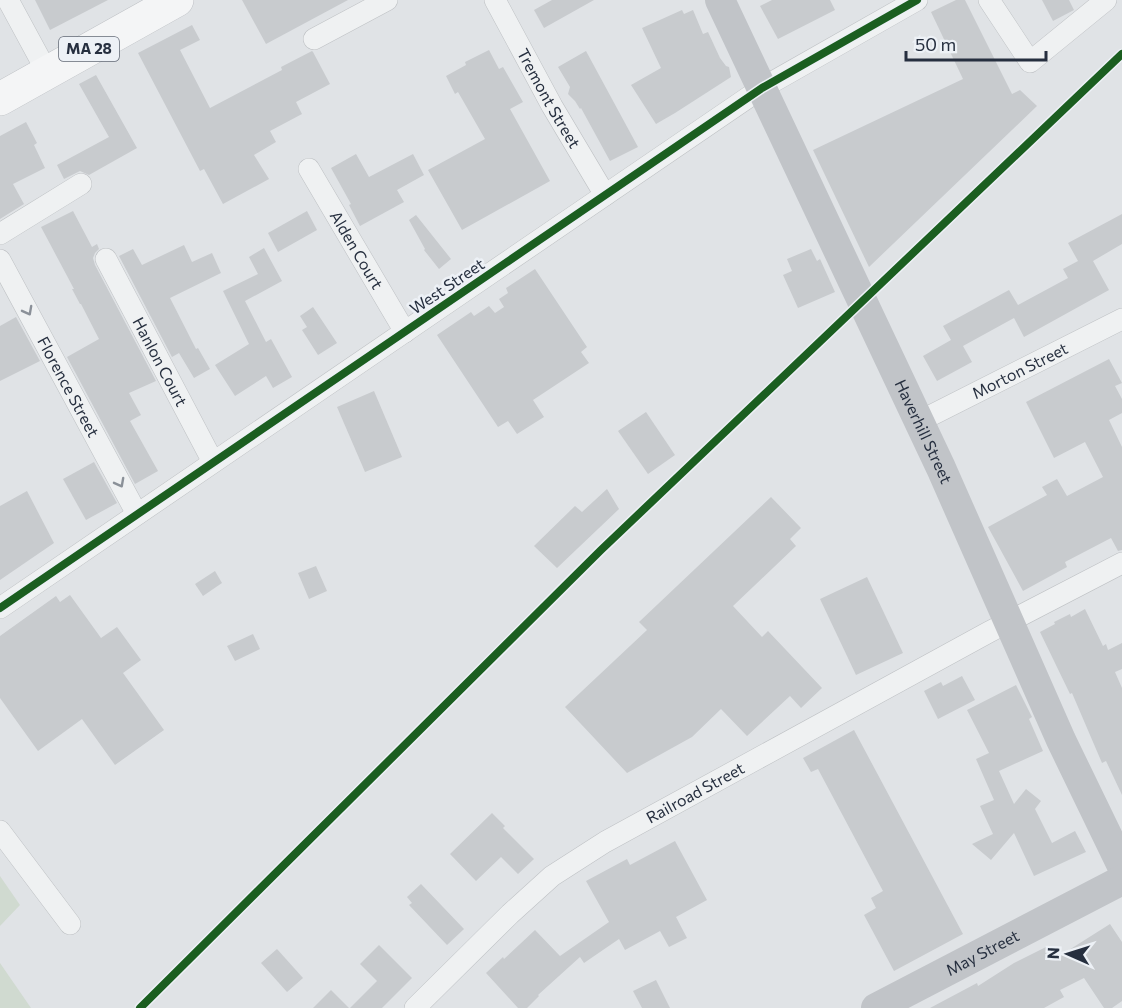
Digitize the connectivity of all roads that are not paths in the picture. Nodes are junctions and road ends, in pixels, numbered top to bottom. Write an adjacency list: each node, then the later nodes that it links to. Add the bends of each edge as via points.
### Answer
1 (8, 0): 10 (street)
2 (177, 0): 10 (main road, MA 28)
3 (387, 0): 9 (street)
4 (495, 0): 15 (street, Tremont Street)
5 (720, 0): 11 (main road, Haverhill Street)
6 (917, 0): 11 (street, West Street)
7 (989, 0): 8 (street, via 1030,62)
8 (1106, 0)
9 (314, 39)
10 (47, 72): 12 (main road, MA 28)
11 (762, 88): 15 (street, West Street); 21 (main road, Haverhill Street)
12 (0, 99)
13 (309, 170): 20 (street, Alden Court)
14 (81, 184): 16 (street)
15 (605, 195): 20 (street, West Street)
16 (0, 234)
17 (106, 259): 22 (street, Hanlon Court)
18 (0, 260): 23 (street, Florence Street, one-way to 23)
19 (1122, 319): 21 (street, Morton Street)
20 (405, 332): 22 (street, West Street)
21 (918, 422): 26 (main road, Haverhill Street)
22 (213, 462): 23 (street, West Street)
23 (137, 514): 25 (street, West Street)
24 (1122, 563): 26 (street, Railroad Street)
25 (0, 608)
26 (1008, 622): 28 (main road, Haverhill Street); 31 (street, Railroad Street, via 605,842 561,870 510,914)
27 (0, 831): 30 (street)
28 (1122, 866)
29 (1122, 880): 32 (main road, May Street)
30 (70, 924)
31 (415, 1008)
32 (876, 1008)

